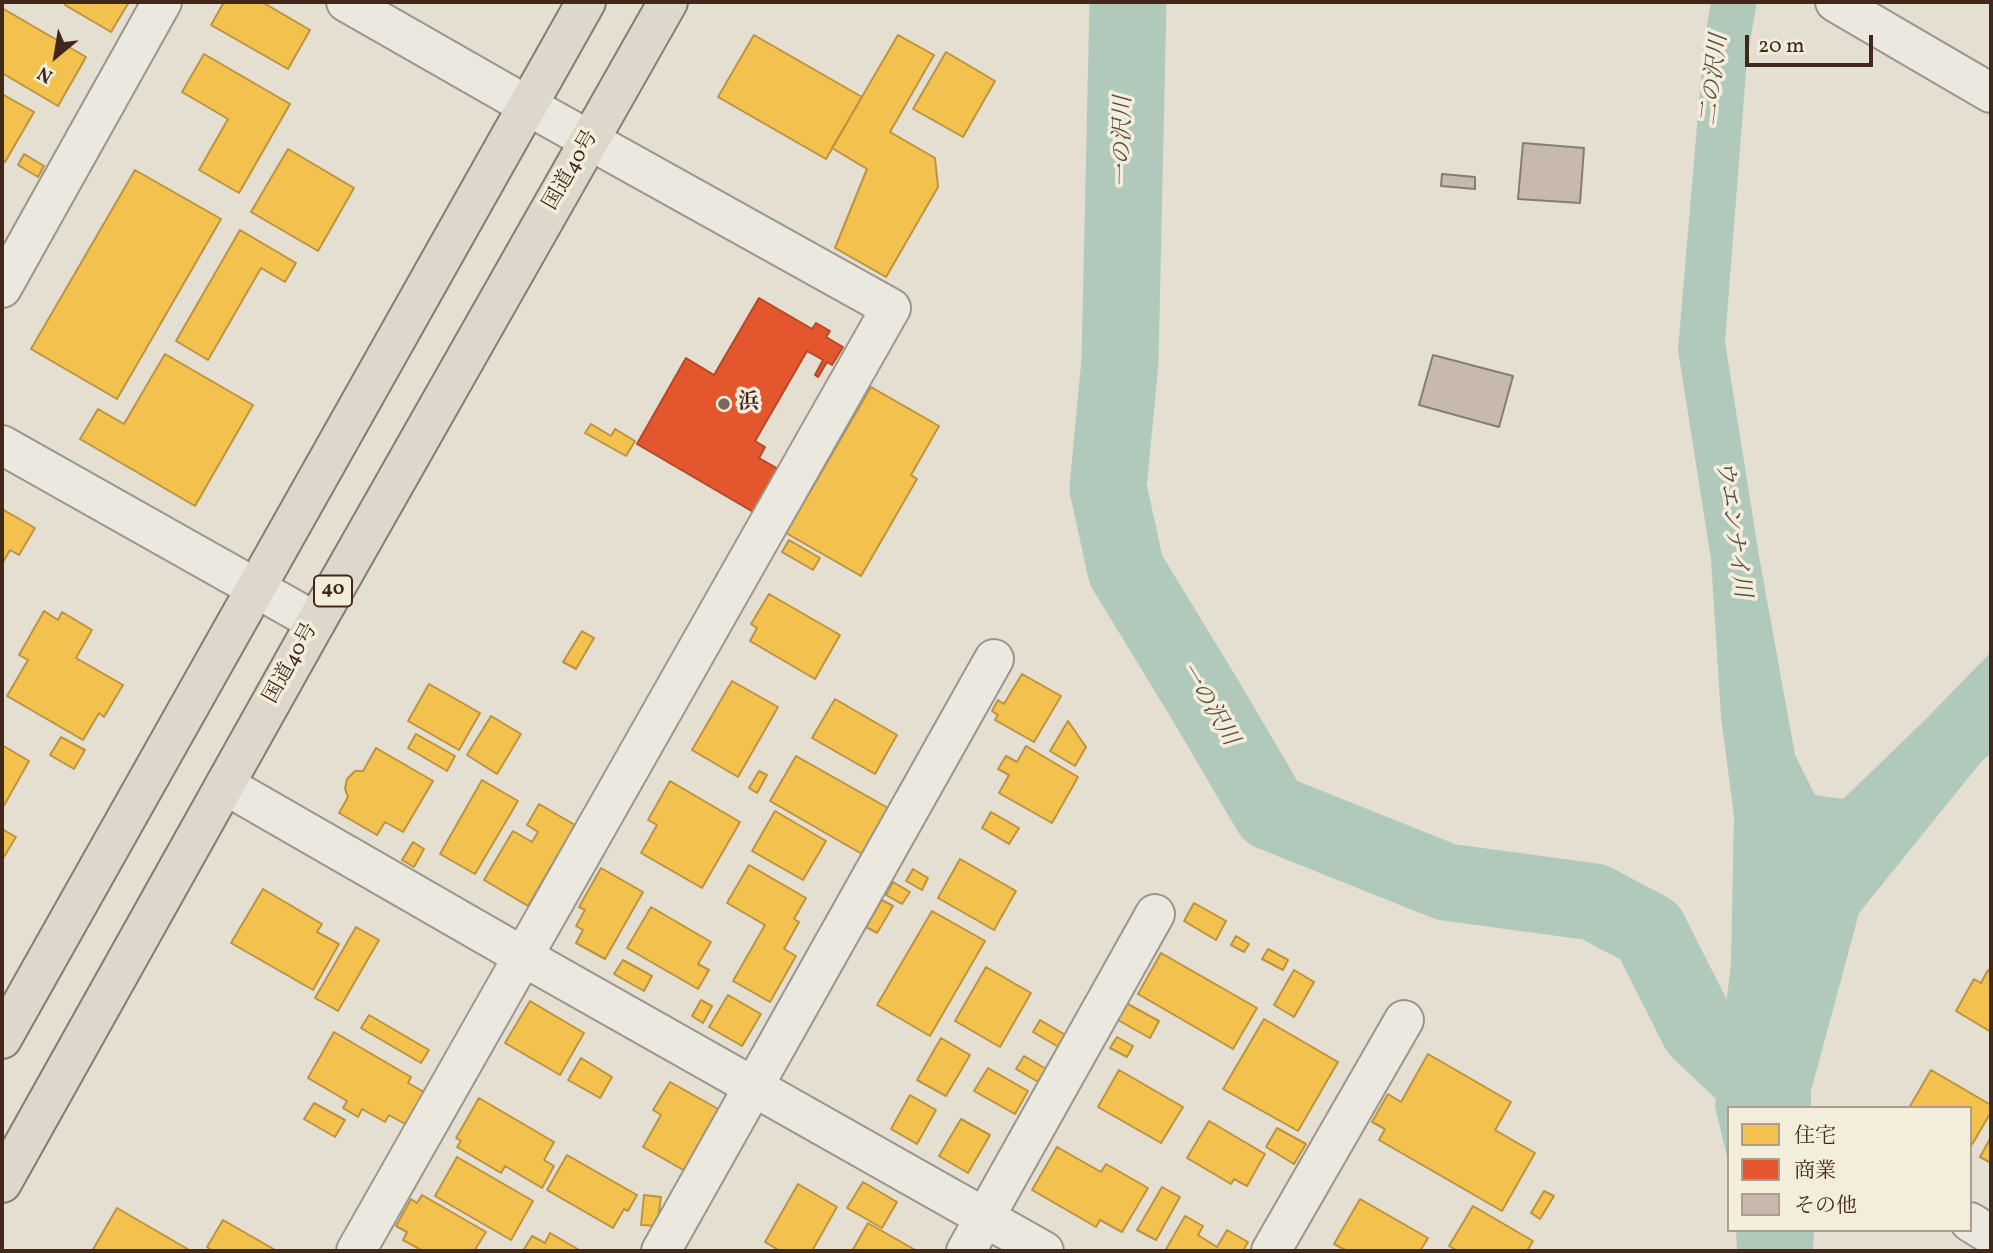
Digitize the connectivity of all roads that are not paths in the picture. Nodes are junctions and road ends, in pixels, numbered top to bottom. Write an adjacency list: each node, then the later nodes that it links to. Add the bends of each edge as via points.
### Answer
1 (162, 2): 9 (street)
2 (346, 2): 7 (street)
3 (586, 2): 7 (highway)
4 (668, 2): 8 (highway, 国道40号 / 40)
5 (1835, 2): 6 (street)
6 (1991, 93)
7 (527, 106): 8 (street); 11 (highway)
8 (589, 140): 12 (highway, 国道40号 / 40); 16 (street, via 891,308)
9 (2, 288)
10 (2, 445): 11 (street)
11 (255, 587): 12 (street); 18 (highway)
12 (316, 622): 14 (highway, 国道40号 / 40)
13 (994, 659): 19 (street)
14 (225, 785): 16 (street); 20 (highway, 国道40号 / 40)
15 (1155, 914): 21 (street)
16 (524, 957): 19 (street); 24 (street)
17 (1404, 1020): 28 (street)
18 (2, 1039)
19 (754, 1087): 21 (street); 25 (street)
20 (2, 1183)
21 (985, 1217): 26 (street); 27 (street)
22 (1972, 1223): 23 (street)
23 (1991, 1235)
24 (356, 1251)
25 (661, 1251)
26 (966, 1251)
27 (1044, 1251)
28 (1271, 1251)

